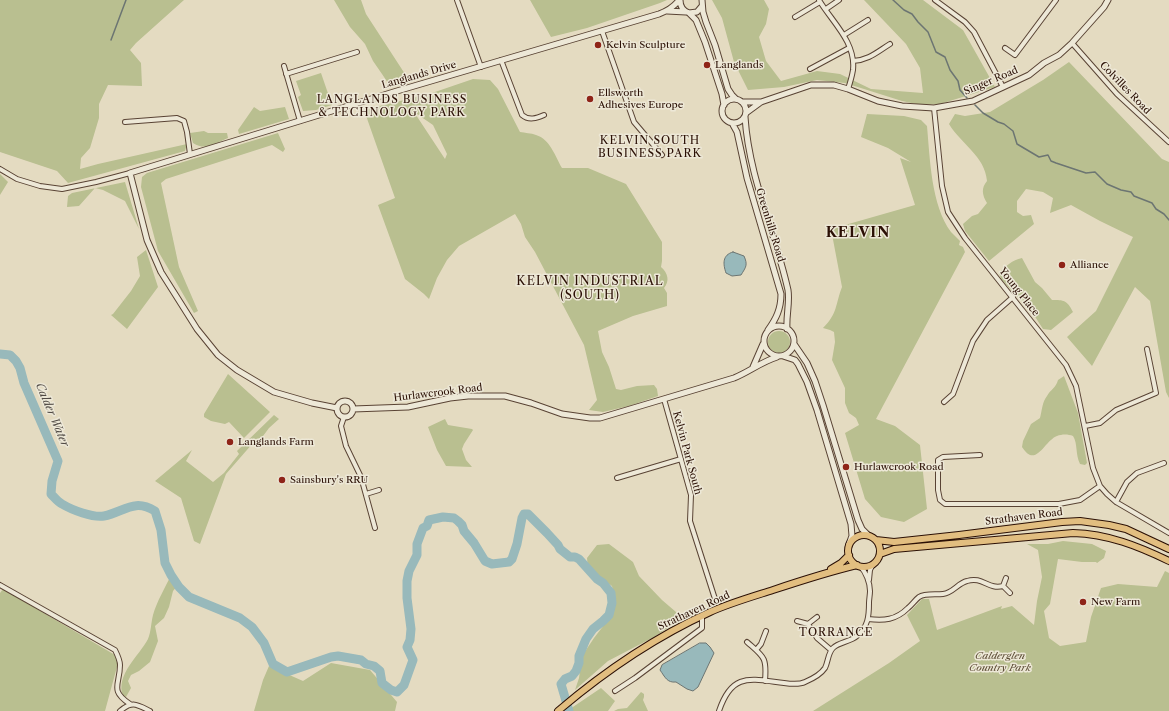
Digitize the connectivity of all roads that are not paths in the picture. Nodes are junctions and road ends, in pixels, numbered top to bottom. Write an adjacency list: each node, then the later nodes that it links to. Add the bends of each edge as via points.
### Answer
1 (457, 0): 24 (street)
2 (680, 0): 10 (street, Langlands Drive); 11 (street, via 680,5)
3 (839, 0): 9 (street)
4 (935, 0): 27 (street, via 965,22 974,32)
5 (1056, 0): 19 (street, via 1015,55)
6 (1108, 0): 16 (street, Singer Road, via 1104,8)
7 (820, 1): 9 (street); 12 (street)
8 (702, 3): 11 (street, via 697,12); 29 (street, via 728,89)
9 (826, 9): 15 (street)
10 (667, 11): 11 (street, Langlands Drive); 14 (street, Langlands Drive)
11 (688, 13): 32 (street, via 696,20 705,42)
12 (795, 17)
13 (868, 20): 15 (street)
14 (602, 31): 21 (street, Langlands Drive); 41 (street, via 634,122)
15 (844, 35): 18 (street)
16 (1072, 43): 27 (street, Singer Road, via 1029,75); 39 (street, Colvilles Road, via 1118,94)
17 (890, 44): 22 (street, via 868,58)
18 (849, 48): 22 (street); 25 (street)
19 (1005, 48)
20 (357, 52): 26 (street)
21 (501, 60): 24 (street, Langlands Drive); 34 (street, via 522,115 530,118)
22 (852, 61): 28 (street, via 853,70)
23 (284, 66): 26 (street)
24 (480, 67): 36 (street, Langlands Drive)
25 (810, 68)
26 (286, 74): 36 (street)
27 (1003, 87): 33 (street, Singer Road, via 973,101)
28 (848, 89): 31 (street, Singer Road, via 834,85 811,85); 33 (street, Singer Road, via 878,101)
29 (736, 99): 30 (street); 32 (street, via 729,100)
30 (742, 102): 31 (street, Singer Road); 35 (street, via 746,107)
31 (761, 102): 35 (street, Singer Road)
32 (724, 105): 38 (street, via 724,117)
33 (934, 108): 44 (street, Young Place, via 942,186 948,212)
34 (544, 115)
35 (745, 115): 38 (street, via 739,122); 45 (street, Greenhills Road, via 746,139 754,174 788,290)
36 (300, 121): 40 (street, Langlands Drive)
37 (126, 122): 40 (street, via 177,118 184,121)
38 (732, 123): 46 (street, Greenhills Road, via 737,132 747,178 781,294 779,311)
39 (1169, 142)
40 (190, 154): 43 (street, Langlands Drive)
41 (662, 155)
42 (0, 169): 43 (street, via 17,179 62,189)
43 (130, 173): 54 (street, via 147,240 161,272 197,329 218,355 237,370 274,392)
44 (1013, 297): 53 (street, via 987,320 973,341 953,394); 57 (street, Young Place, via 1066,365 1076,386)
45 (787, 329): 46 (street, via 775,326); 48 (street, via 793,336)
46 (768, 330): 47 (street)
47 (763, 343): 50 (street, via 768,352); 51 (street)
48 (794, 344): 50 (street, via 790,352); 68 (street, via 815,381 858,520)
49 (1147, 349): 57 (street, via 1156,393 1116,410 1100,422)
50 (780, 356): 51 (street, Hurlawcrook Road); 70 (street, via 795,360 801,368 817,410 850,524)
51 (753, 367): 52 (street, Hurlawcrook Road, via 747,373 734,378)
52 (664, 399): 55 (street, Hurlawcrook Road, via 602,417 590,418 562,414 505,396 468,396 408,407); 59 (street, Kelvin Park South)
53 (944, 402)
54 (336, 408): 55 (street, via 345,400 350,402); 56 (street, via 339,415)
55 (353, 409): 56 (street, via 349,416)
56 (344, 417): 64 (street, via 341,426 346,446)
57 (1085, 426): 62 (street, Young Place, via 1093,468)
58 (980, 455): 62 (street, via 943,457 938,460 938,490 940,500 945,504 1059,504 1080,500)
59 (681, 460): 61 (street); 83 (street, Kelvin Park South, via 691,495 690,521)
60 (1164, 463): 65 (street, via 1137,474 1127,482)
61 (617, 478)
62 (1100, 486): 65 (street, Young Place)
63 (379, 490): 64 (street)
64 (366, 494): 66 (street)
65 (1116, 502): 67 (street, Young Place)
66 (375, 528)
67 (1169, 533)
68 (868, 535): 69 (main road); 70 (main road, via 857,536)
69 (876, 540): 71 (main road, Strathaven Road, via 894,542 1080,521 1120,528); 72 (main road)
70 (850, 544): 73 (main road)
71 (1169, 549)
72 (880, 554): 74 (main road, Strathaven Road, via 894,550 1073,533 1120,540); 75 (main road)
73 (849, 555): 76 (main road); 77 (main road, Strathaven Road)
74 (1169, 561)
75 (873, 564): 76 (main road); 79 (street)
76 (858, 565): 77 (main road, Strathaven Road); 79 (street, via 865,572)
77 (823, 574): 84 (main road, Strathaven Road, via 739,601)
78 (1006, 578): 81 (street)
79 (869, 584): 86 (street)
80 (0, 585): 95 (street, via 115,650 120,664 116,688 120,698)
81 (1003, 586): 82 (street); 86 (street, via 993,587 982,581 969,580 947,593 920,596 904,612 890,619)
82 (1010, 593)
83 (715, 600)
84 (702, 616): 94 (street, via 702,628); 98 (main road, Strathaven Road, via 623,660)
85 (817, 616): 88 (street)
86 (868, 620): 92 (street, via 859,635)
87 (797, 621): 88 (street)
88 (808, 624): 92 (street, via 816,638)
89 (766, 631): 91 (street)
90 (747, 642): 91 (street)
91 (756, 650): 93 (street, via 766,663)
92 (831, 650): 93 (street, via 825,668 804,683)
93 (764, 681): 99 (street, via 750,679 735,685 726,694)
94 (615, 691)
95 (130, 704): 96 (street); 97 (street, via 137,704)
96 (120, 711)
97 (150, 711)
98 (558, 711)
99 (719, 711)

